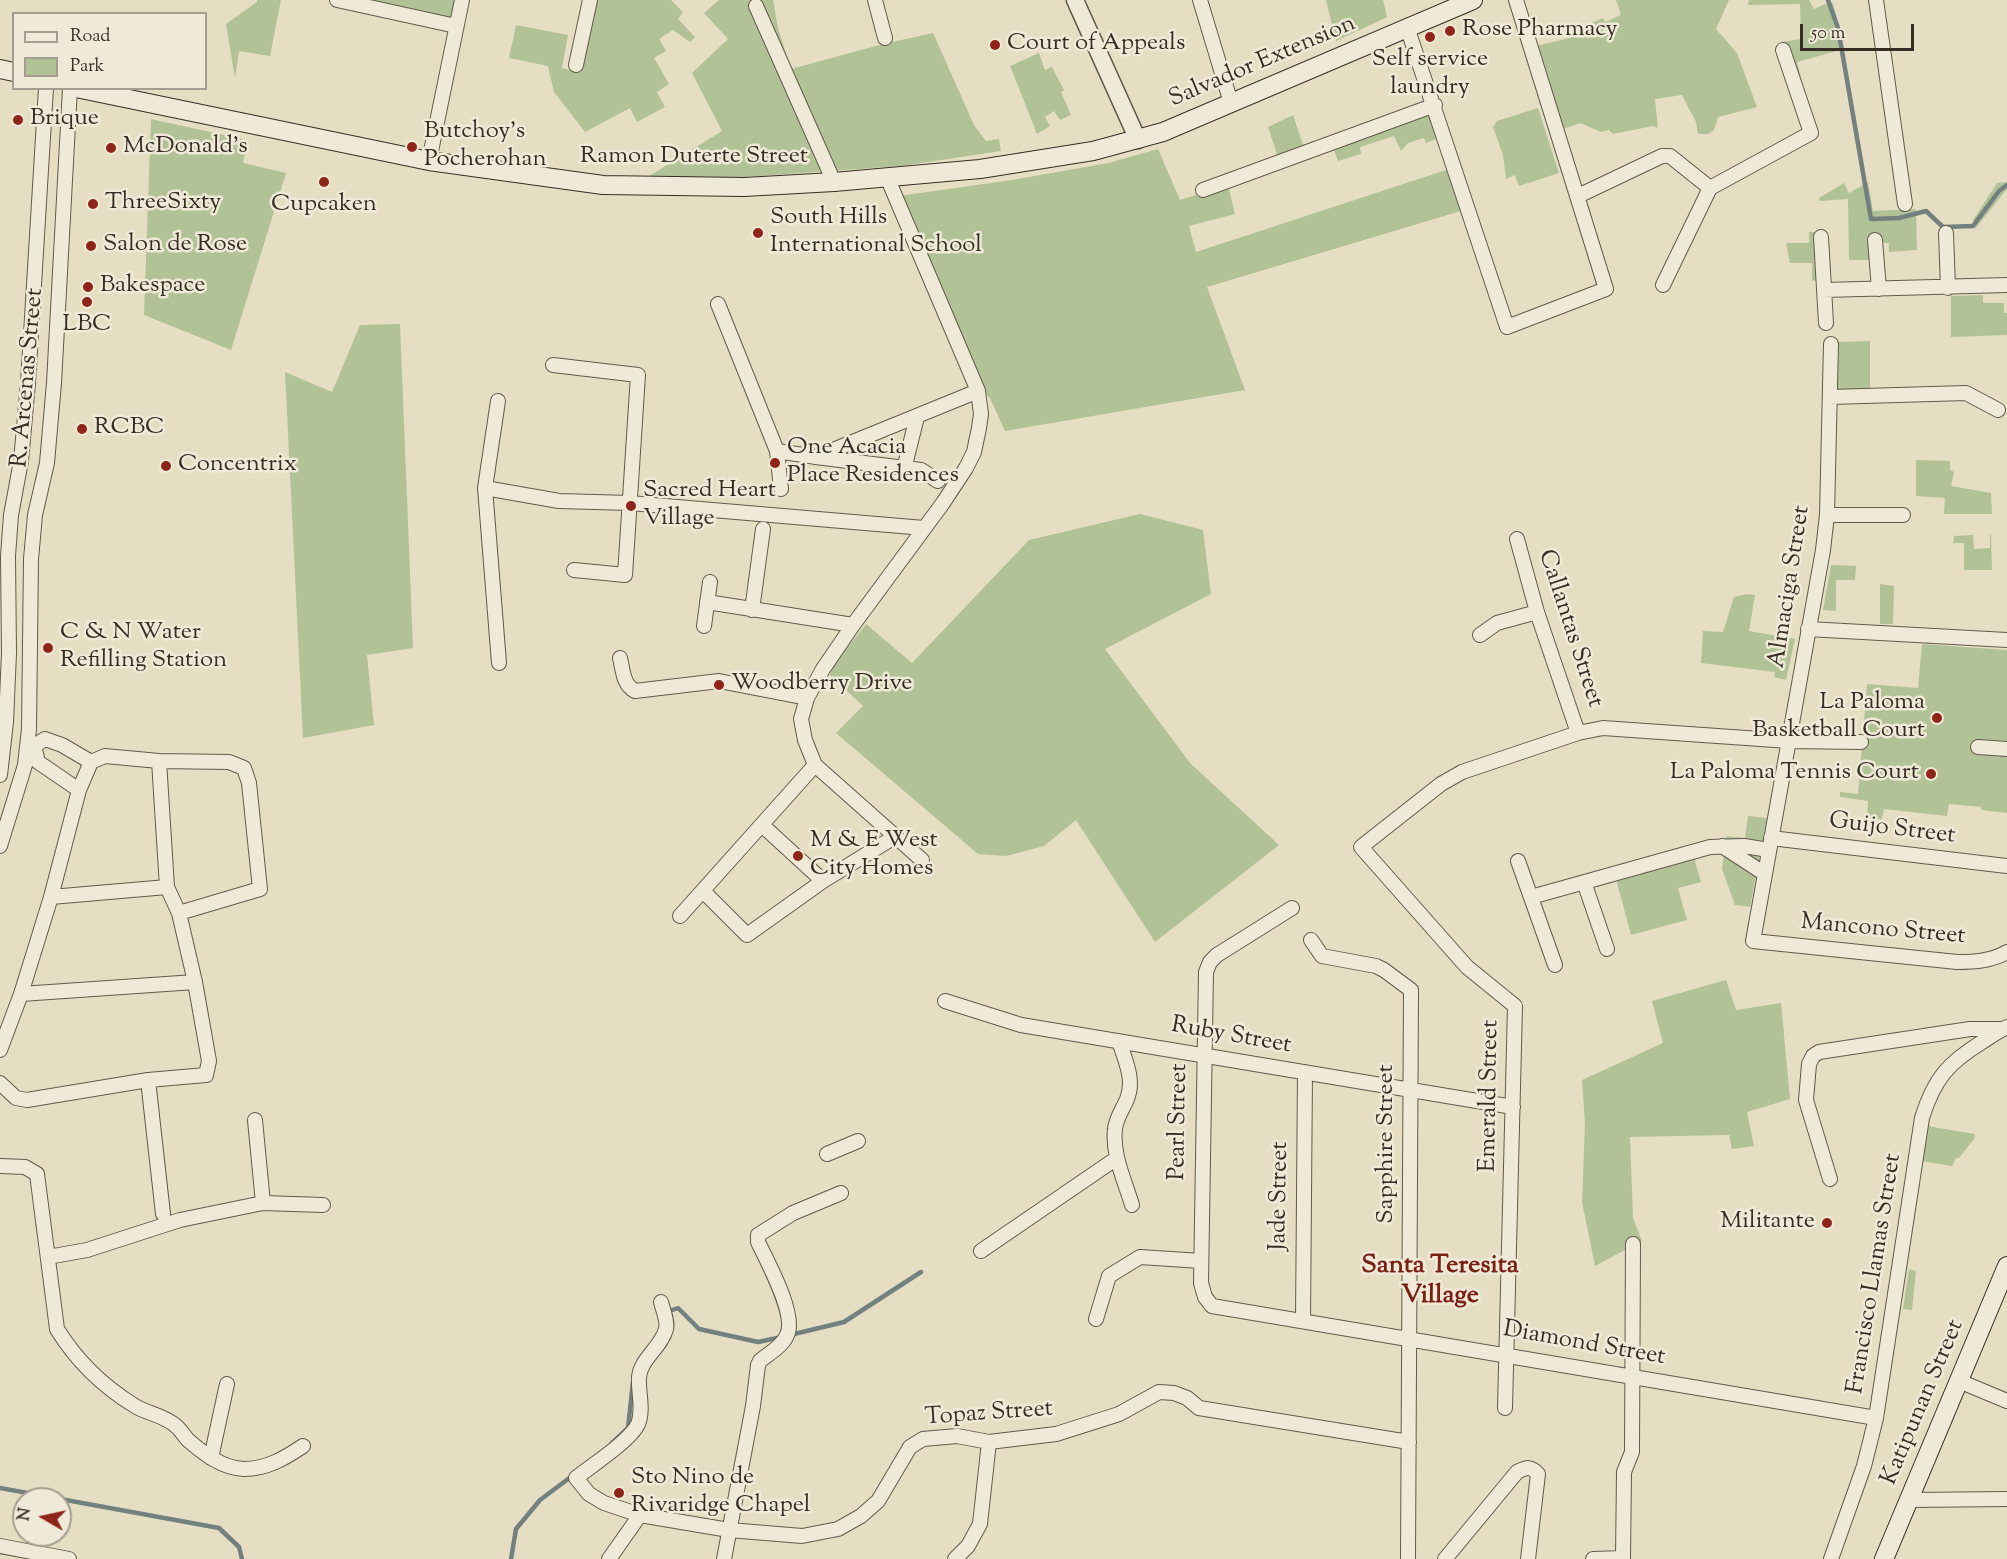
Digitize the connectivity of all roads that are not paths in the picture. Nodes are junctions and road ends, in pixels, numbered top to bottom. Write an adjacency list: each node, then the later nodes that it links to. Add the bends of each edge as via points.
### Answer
1 (462, 0): 11 (street)
2 (590, 0): 15 (street)
3 (875, 0): 13 (street)
4 (1075, 0): 21 (street)
5 (1200, 0): 19 (street)
6 (1473, 0): 12 (main road, Salvador Extension)
7 (1515, 0): 27 (street)
8 (1876, 0): 28 (street)
9 (344, 1): 11 (street)
10 (756, 6): 24 (street)
11 (456, 26): 22 (street)
12 (1407, 27): 19 (main road, Salvador Extension); 20 (street)
13 (885, 38)
14 (1784, 50): 25 (street, via 1811,133)
15 (576, 65)
16 (46, 90): 38 (street, R. Arcenas Street)
17 (70, 90): 39 (street, R. Arcenas Street)
18 (86, 90): 22 (main road, Ramon Duterte Street)
19 (1231, 103): 21 (main road, Salvador Extension)
20 (1435, 105): 26 (street); 27 (street, via 1507,327 1606,289)
21 (1138, 140): 23 (main road, Ramon Duterte Street, via 1054,159)
22 (429, 161): 24 (main road, Ramon Duterte Street, via 603,185 744,187)
23 (887, 177): 24 (main road, Ramon Duterte Street); 45 (street)
24 (834, 182)
25 (1710, 188): 27 (street, via 1670,156 1662,156); 32 (street)
26 (1203, 190)
27 (1578, 196)
28 (1905, 204)
29 (1946, 233): 34 (street)
30 (1821, 237): 36 (street)
31 (1875, 240): 35 (street)
32 (1663, 285)
33 (2007, 285): 34 (street)
34 (1948, 288): 35 (street)
35 (1879, 289): 36 (street)
36 (1824, 290): 40 (street)
37 (718, 304): 50 (street)
38 (33, 309): 39 (street); 43 (street, R. Arcenas Street)
39 (58, 312): 44 (street, R. Arcenas Street)
40 (1826, 323)
41 (1831, 344): 46 (street, Almaciga Street)
42 (553, 365): 56 (street, via 638,375)
43 (28, 383): 44 (street); 64 (street, R. Arcenas Street, via 21,461 11,515)
44 (54, 383): 63 (street, R. Arcenas Street)
45 (978, 391): 49 (street); 59 (street, via 981,414 974,452)
46 (1830, 397): 48 (street, via 1966,393); 57 (street, Almaciga Street)
47 (498, 401): 54 (street)
48 (1998, 410)
49 (917, 417): 51 (street); 52 (street)
50 (777, 451): 51 (street); 55 (street)
51 (816, 458): 52 (street)
52 (904, 469): 53 (street, via 921,470)
53 (938, 481)
54 (485, 488): 56 (street, via 559,501); 75 (street)
55 (782, 489)
56 (630, 503): 59 (street); 62 (street, via 625,575)
57 (1827, 515): 58 (street); 71 (street, Almaciga Street)
58 (1903, 515)
59 (924, 528): 69 (street)
60 (763, 529): 67 (street)
61 (1517, 539): 68 (street, Callantas Street)
62 (574, 570)
63 (30, 576): 64 (street); 81 (street, R. Arcenas Street)
64 (8, 578): 78 (street, R. Arcenas Street)
65 (710, 582): 66 (street)
66 (707, 602): 67 (street); 70 (street)
67 (752, 610): 69 (street)
68 (1538, 612): 72 (street, via 1497,623); 77 (street, Callantas Street)
69 (853, 625): 76 (street)
70 (704, 626)
71 (1808, 629): 73 (street); 79 (street, Almaciga Street)
72 (1480, 635)
73 (2007, 640)
74 (620, 658): 76 (street, via 628,688 635,691 719,681)
75 (499, 663)
76 (807, 698): 86 (street, via 801,719)
77 (1578, 733): 79 (street, via 1603,728); 123 (street, Emerald Street, via 1462,772 1361,847 1467,967 1515,1006)
78 (4, 739): 81 (street); 87 (street, R. Arcenas Street)
79 (1789, 741): 80 (street); 91 (street, Almaciga Street)
80 (1861, 742)
81 (30, 744): 85 (street, via 45,739 53,741); 88 (street, via 38,762); 92 (street, R. Arcenas Street)
82 (1978, 747): 83 (street)
83 (2007, 749)
84 (159, 761): 85 (street, via 105,756); 100 (street); 105 (street, via 229,762 244,768 249,783 260,889)
85 (91, 762): 88 (street)
86 (815, 765): 89 (street); 90 (street)
87 (0, 775)
88 (79, 790): 102 (street)
89 (762, 825): 98 (street); 101 (street)
90 (896, 836): 94 (street); 98 (street)
91 (1770, 844): 93 (street, Guijo Street); 96 (street, Guijo Street); 97 (street, Almaciga Street)
92 (0, 846)
93 (1722, 846): 97 (street); 99 (street, Guijo Street)
94 (922, 860)
95 (1518, 861): 103 (street)
96 (2007, 866)
97 (1765, 874): 108 (street, Almaciga Street)
98 (823, 881): 101 (street, via 747,935)
99 (1584, 882): 103 (street, Guijo Street); 109 (street)
100 (167, 887): 102 (street); 105 (street)
101 (703, 891): 106 (street)
102 (51, 897): 113 (street)
103 (1531, 897): 111 (street)
104 (1292, 908): 118 (street, Pearl Street, via 1210,962 1206,972)
105 (179, 913): 112 (street)
106 (680, 916)
107 (1311, 940): 122 (street, Sapphire Street, via 1322,956 1376,966 1411,990)
108 (1753, 941): 110 (street, Mancono Street, via 1957,962 1992,959)
109 (1607, 949)
110 (2007, 952)
111 (1555, 965)
112 (195, 981): 113 (street); 120 (street, via 209,1061 206,1075)
113 (21, 994): 117 (street)
114 (945, 1001): 116 (street, Ruby Street, via 1022,1025)
115 (2004, 1028): 129 (street, via 1970,1029 1813,1056 1806,1100); 151 (street, Francisco Llamas Street, via 1958,1056 1929,1095 1922,1118)
116 (1119, 1041): 118 (street, Ruby Street); 127 (street, via 1130,1079 1128,1097 1114,1130)
117 (0, 1050)
118 (1204, 1055): 119 (street, Ruby Street); 138 (street, Pearl Street)
119 (1305, 1072): 122 (street, Ruby Street); 143 (street, Jade Street)
120 (148, 1080): 121 (street, via 27,1101 15,1098); 134 (street)
121 (0, 1083)
122 (1411, 1089): 123 (street, Ruby Street); 144 (street, Sapphire Street)
123 (1513, 1107): 145 (street, Emerald Street)
124 (255, 1120): 131 (street)
125 (858, 1141): 126 (street)
126 (827, 1154)
127 (1117, 1158): 133 (street); 136 (street)
128 (0, 1166): 137 (street, via 25,1167 37,1174)
129 (1830, 1179)
130 (841, 1193): 159 (street, via 793,1213 758,1235 790,1323 783,1343 765,1357)
131 (263, 1203): 132 (street); 137 (street, via 180,1220 87,1250)
132 (323, 1205)
133 (1132, 1205)
134 (163, 1214)
135 (1633, 1244): 146 (street)
136 (981, 1251)
137 (48, 1257): 155 (street, via 57,1329 67,1345 116,1393 176,1426)
138 (1201, 1261): 141 (street, Pearl Street, via 1201,1282); 142 (street, via 1140,1257 1109,1276)
139 (2007, 1266): 147 (main road, Katipunan Street)
140 (662, 1306): 158 (street, Topaz Street, via 666,1328 641,1371 638,1424 576,1478 589,1494 604,1503)
141 (1212, 1306): 143 (street, Diamond Street)
142 (1096, 1319)
143 (1302, 1321): 144 (street, Diamond Street)
144 (1409, 1338): 145 (street, Diamond Street); 153 (street, Sapphire Street)
145 (1507, 1355): 146 (street, Diamond Street); 150 (street, Emerald Street)
146 (1632, 1377): 151 (street, Diamond Street); 169 (street, via 1632,1452 1624,1472 1623,1558)
147 (1959, 1381): 149 (street); 157 (main road, Katipunan Street)
148 (227, 1384): 155 (street)
149 (2007, 1401)
150 (1505, 1408)
151 (1876, 1418): 170 (street, Francisco Llamas Street, via 1864,1466)
152 (989, 1442): 153 (street, Topaz Street, via 1056,1434 1092,1424 1159,1392 1187,1398 1199,1408); 159 (street, Topaz Street, via 957,1436 923,1439 910,1447 878,1501 838,1529 802,1536); 165 (street, via 980,1524 968,1546)
153 (1408, 1442): 166 (street, Sapphire Street)
154 (303, 1446): 155 (street, via 280,1461 261,1467 226,1466)
155 (211, 1458)
156 (2007, 1499): 157 (street)
157 (1909, 1500): 171 (main road, Katipunan Street)
158 (640, 1515): 159 (street, Topaz Street); 163 (street)
159 (729, 1530): 164 (street)
160 (0, 1546): 161 (street)
161 (23, 1555): 162 (street)
162 (69, 1559)
163 (609, 1559)
164 (724, 1559)
165 (955, 1559)
166 (1408, 1559)
167 (1445, 1559): 168 (street, via 1517,1472 1526,1467 1538,1474)
168 (1528, 1559)
169 (1593, 1559)
170 (1831, 1559)
171 (1884, 1559)

